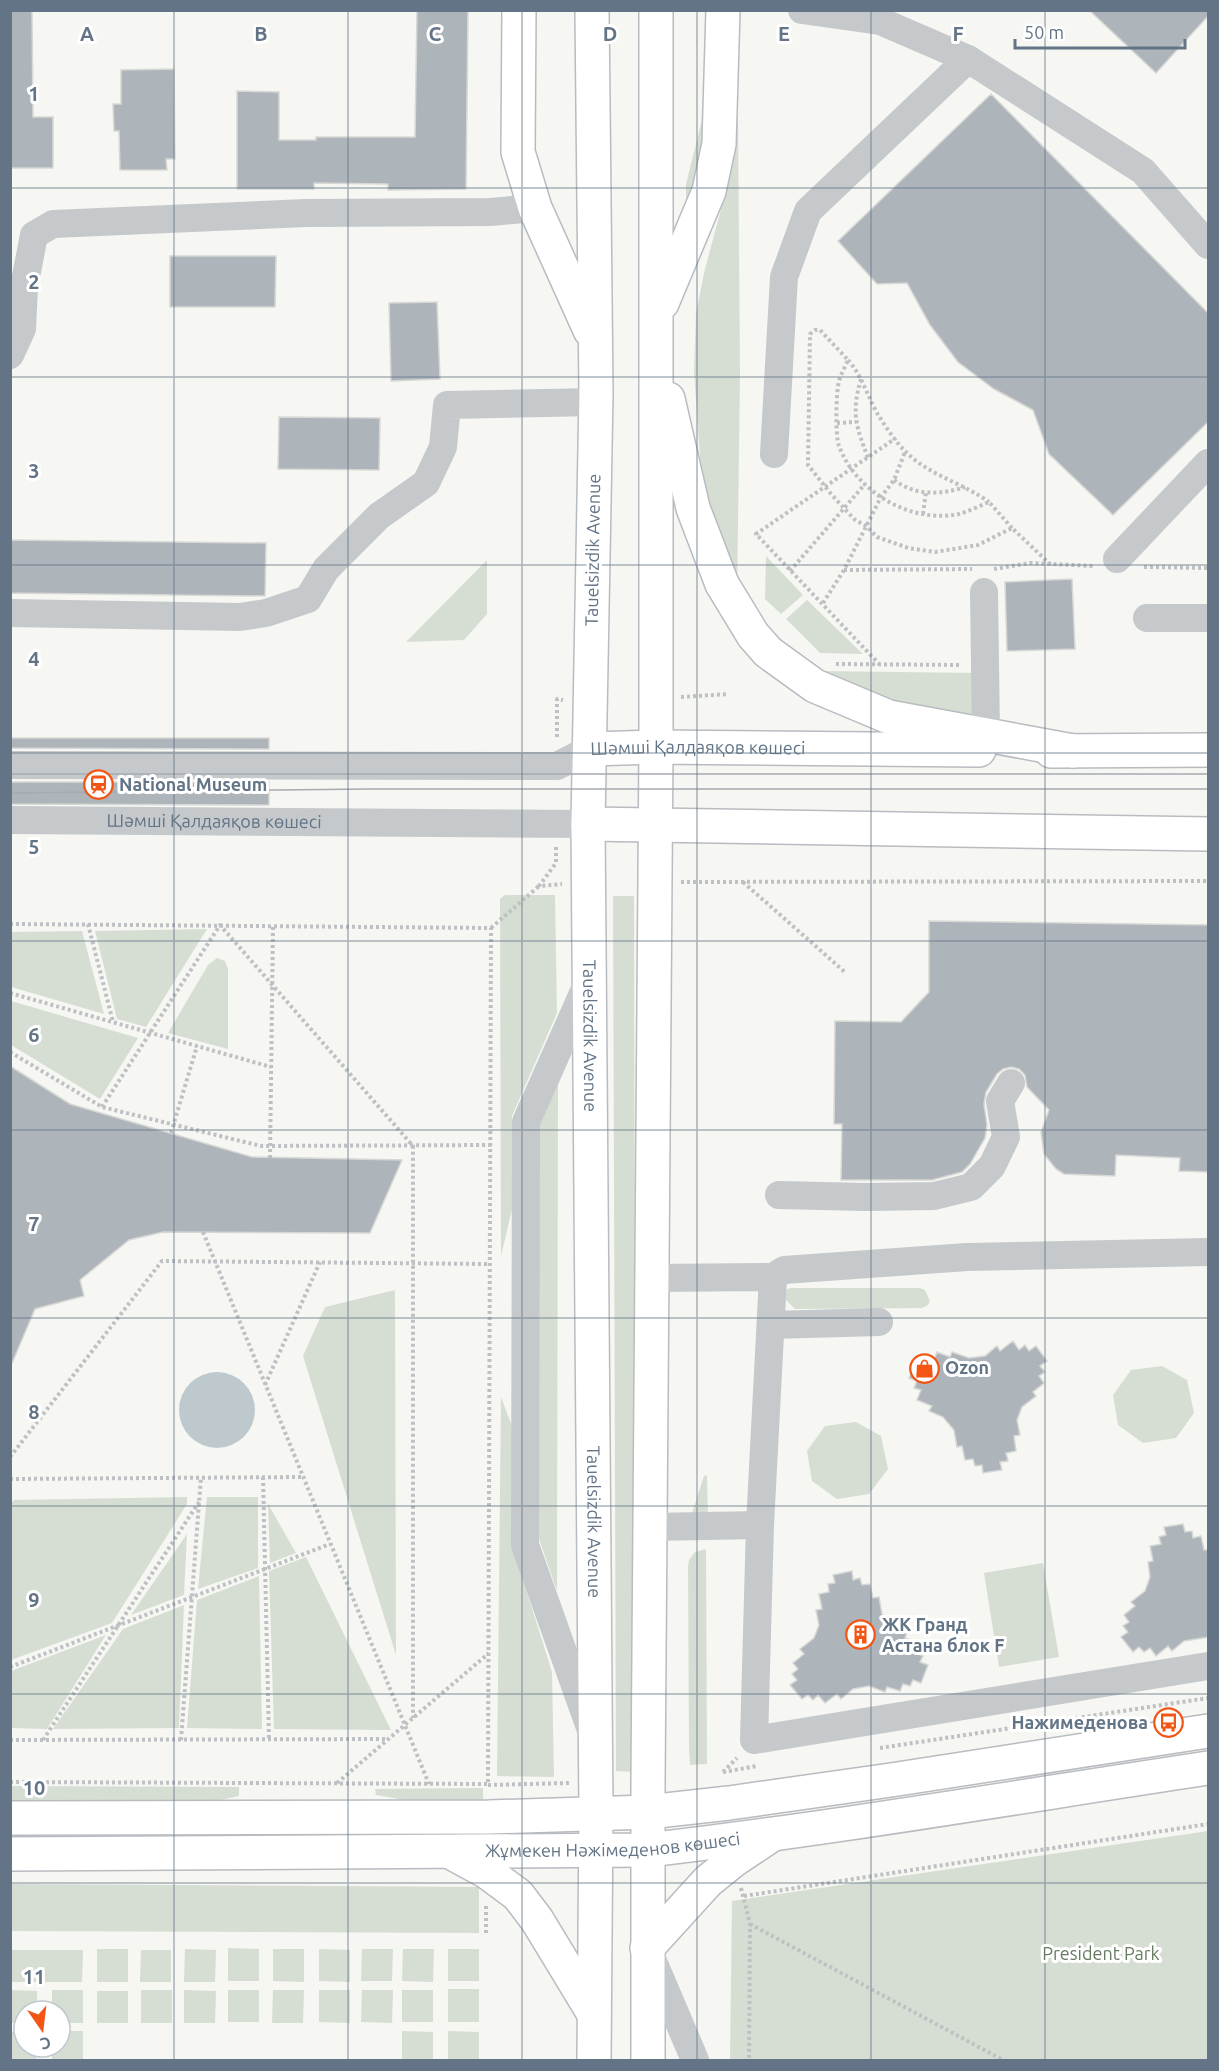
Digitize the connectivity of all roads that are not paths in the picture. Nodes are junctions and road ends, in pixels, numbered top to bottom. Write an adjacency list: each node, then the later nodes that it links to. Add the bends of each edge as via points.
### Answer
1 (519, 10): 7 (main road, via 518,152)
2 (592, 10): 10 (main road, Tauelsizdik Avenue)
3 (656, 10): 9 (main road)
4 (723, 10): 9 (main road, via 719,144 711,182)
5 (802, 10): 6 (street, via 880,21)
6 (968, 59): 8 (street, via 1143,171); 14 (street, via 808,211 784,277)
7 (535, 208): 10 (main road); 11 (street, via 53,224 34,235 24,286 22,329)
8 (1209, 245)
9 (656, 316): 12 (main road)
10 (595, 342): 13 (main road, Tauelsizdik Avenue)
11 (10, 356)
12 (656, 358): 21 (main road, via 693,508 722,584 753,635 768,652 815,686 889,717); 22 (main road)
13 (595, 402): 18 (street, via 447,405 443,447 426,483 379,516 326,569 308,598 266,613 240,617); 23 (main road, Tauelsizdik Avenue)
14 (774, 454)
15 (1209, 464): 16 (street)
16 (1119, 564)
17 (984, 577): 21 (street)
18 (10, 613)
19 (1148, 618): 20 (street)
20 (1209, 618)
21 (986, 736): 25 (main road)
22 (656, 747): 23 (main road, Шәмші Қалдаяқов көшесі); 25 (main road, Шәмші Қалдаяқов көшесі); 29 (main road)
23 (590, 749): 26 (street, Шәмші Қалдаяқов көшесі, via 557,766); 28 (main road, Tauelsizdik Avenue)
24 (1209, 750): 25 (main road, Шәмші Қалдаяқов көшесі)
25 (1073, 751)
26 (10, 765)
27 (10, 820): 28 (street, Шәмші Қалдаяқов көшесі)
28 (588, 824): 29 (main road, Шәмші Қалдаяқов көшесі); 31 (main road, Tauelsizdik Avenue)
29 (655, 824): 30 (main road, Шәмші Қалдаяқов көшесі); 36 (main road)
30 (1209, 834)
31 (589, 980): 43 (main road, Tauelsizdik Avenue); 43 (street, via 526,1122 525,1545)
32 (1011, 1083): 33 (street, via 1000,1101 1006,1137 992,1166 971,1187 934,1196)
33 (779, 1195)
34 (1209, 1252): 35 (street, via 967,1257 784,1270)
35 (773, 1276): 36 (street); 38 (street)
36 (653, 1278): 40 (main road)
37 (879, 1322): 38 (street)
38 (771, 1325): 39 (street)
39 (760, 1525): 40 (street); 41 (street, via 754,1740)
40 (650, 1527): 45 (main road)
41 (1209, 1666)
42 (1209, 1731): 45 (main road, Жұмекен Нәжімеденов көшесі)
43 (594, 1741): 46 (main road, Tauelsizdik Avenue)
44 (1208, 1768): 48 (main road, Жұмекен Нәжімеденов көшесі)
45 (648, 1812): 46 (main road, Жұмекен Нәжімеденов көшесі); 49 (main road)
46 (596, 1813): 47 (main road, Жұмекен Нәжімеденов көшесі, via 489,1817); 50 (main road, Tauelsizdik Avenue)
47 (10, 1818)
48 (774, 1834): 49 (main road, Жұмекен Нәжімеденов көшесі); 53 (main road, via 708,1881)
49 (648, 1850): 50 (main road, Жұмекен Нәжімеденов көшесі); 53 (main road)
50 (595, 1851): 51 (main road, Жұмекен Нәжімеденов көшесі); 54 (main road, Tauelsizdik Avenue)
51 (450, 1852): 52 (main road, Жұмекен Нәжімеденов көшесі); 54 (main road, via 518,1895)
52 (10, 1854)
53 (647, 1948): 56 (main road); 57 (street)
54 (594, 2014): 55 (main road, Tauelsizdik Avenue)
55 (594, 2061)
56 (648, 2061)
57 (696, 2061)

